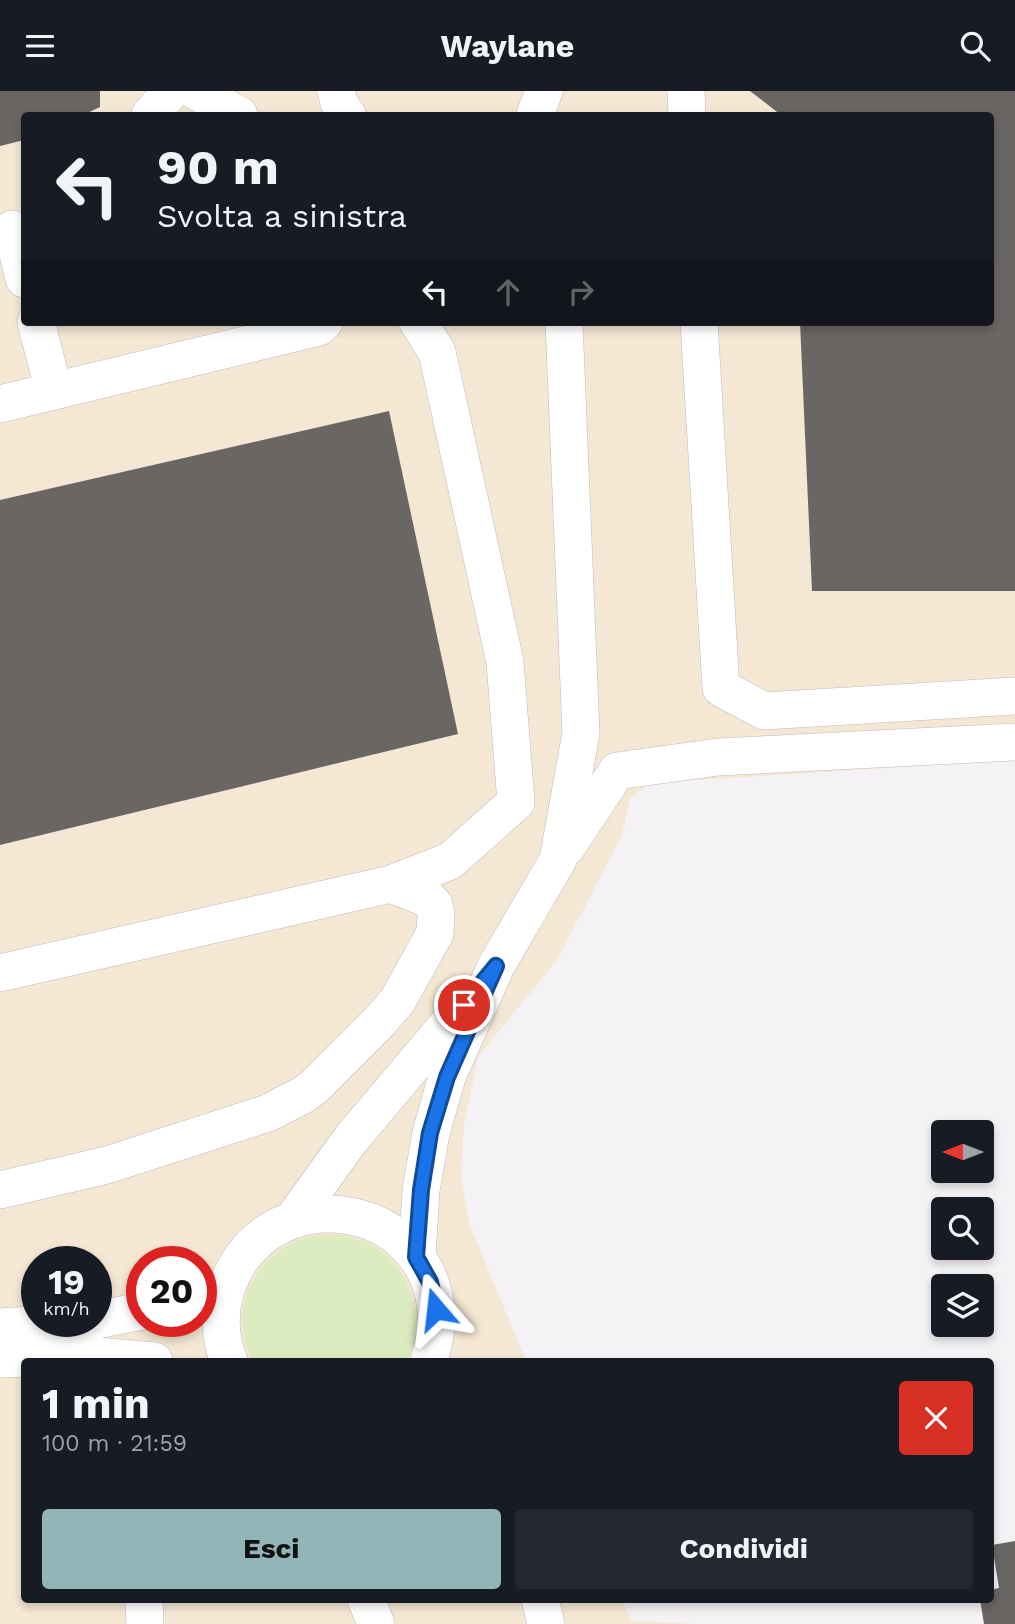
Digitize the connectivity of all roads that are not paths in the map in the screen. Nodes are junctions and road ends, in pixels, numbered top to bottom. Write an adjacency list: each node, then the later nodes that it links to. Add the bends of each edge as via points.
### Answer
1 (171, 91): 6 (lane)
2 (196, 91): 7 (lane)
3 (336, 91): 8 (lane)
4 (546, 91): 9 (lane); 10 (lane)
5 (686, 91): 11 (lane)
6 (153, 112)
7 (234, 112)
8 (345, 112)
9 (536, 112)
10 (550, 112)
11 (687, 112)
12 (12, 226): 13 (lane)
13 (21, 266)
14 (37, 326): 19 (lane)
15 (319, 326): 19 (lane)
16 (421, 326): 24 (lane, via 437,352 505,662 516,802 450,861)
17 (699, 326): 21 (lane, via 721,688 764,711)
18 (561, 330): 23 (lane, via 581,733)
19 (54, 391): 20 (lane)
20 (0, 404)
21 (1015, 697)
22 (1015, 741): 23 (lane, via 718,757 617,771)
23 (558, 860): 25 (lane)
24 (391, 884): 26 (lane); 27 (lane, via 429,899 436,914 435,933 398,1000 315,1086 268,1113 107,1165)
25 (496, 966): 28 (lane, via 351,1139); 29 (lane, via 447,1077 430,1133)
26 (0, 973)
27 (0, 1190)
28 (293, 1219): 29 (lane, via 327,1213 361,1218 392,1233); 30 (lane, via 261,1237)
29 (416, 1257): 34 (lane, via 430,1282 436,1309)
30 (237, 1264): 31 (lane); 38 (lane, via 225,1292 220,1322)
31 (217, 1277)
32 (21, 1326): 33 (lane)
33 (0, 1327)
34 (437, 1353)
35 (21, 1358): 39 (lane)
36 (32, 1358): 37 (lane)
37 (119, 1358)
38 (228, 1358)
39 (0, 1359)
40 (368, 1603): 42 (lane)
41 (541, 1603): 43 (lane)
42 (376, 1624)
43 (546, 1624)

